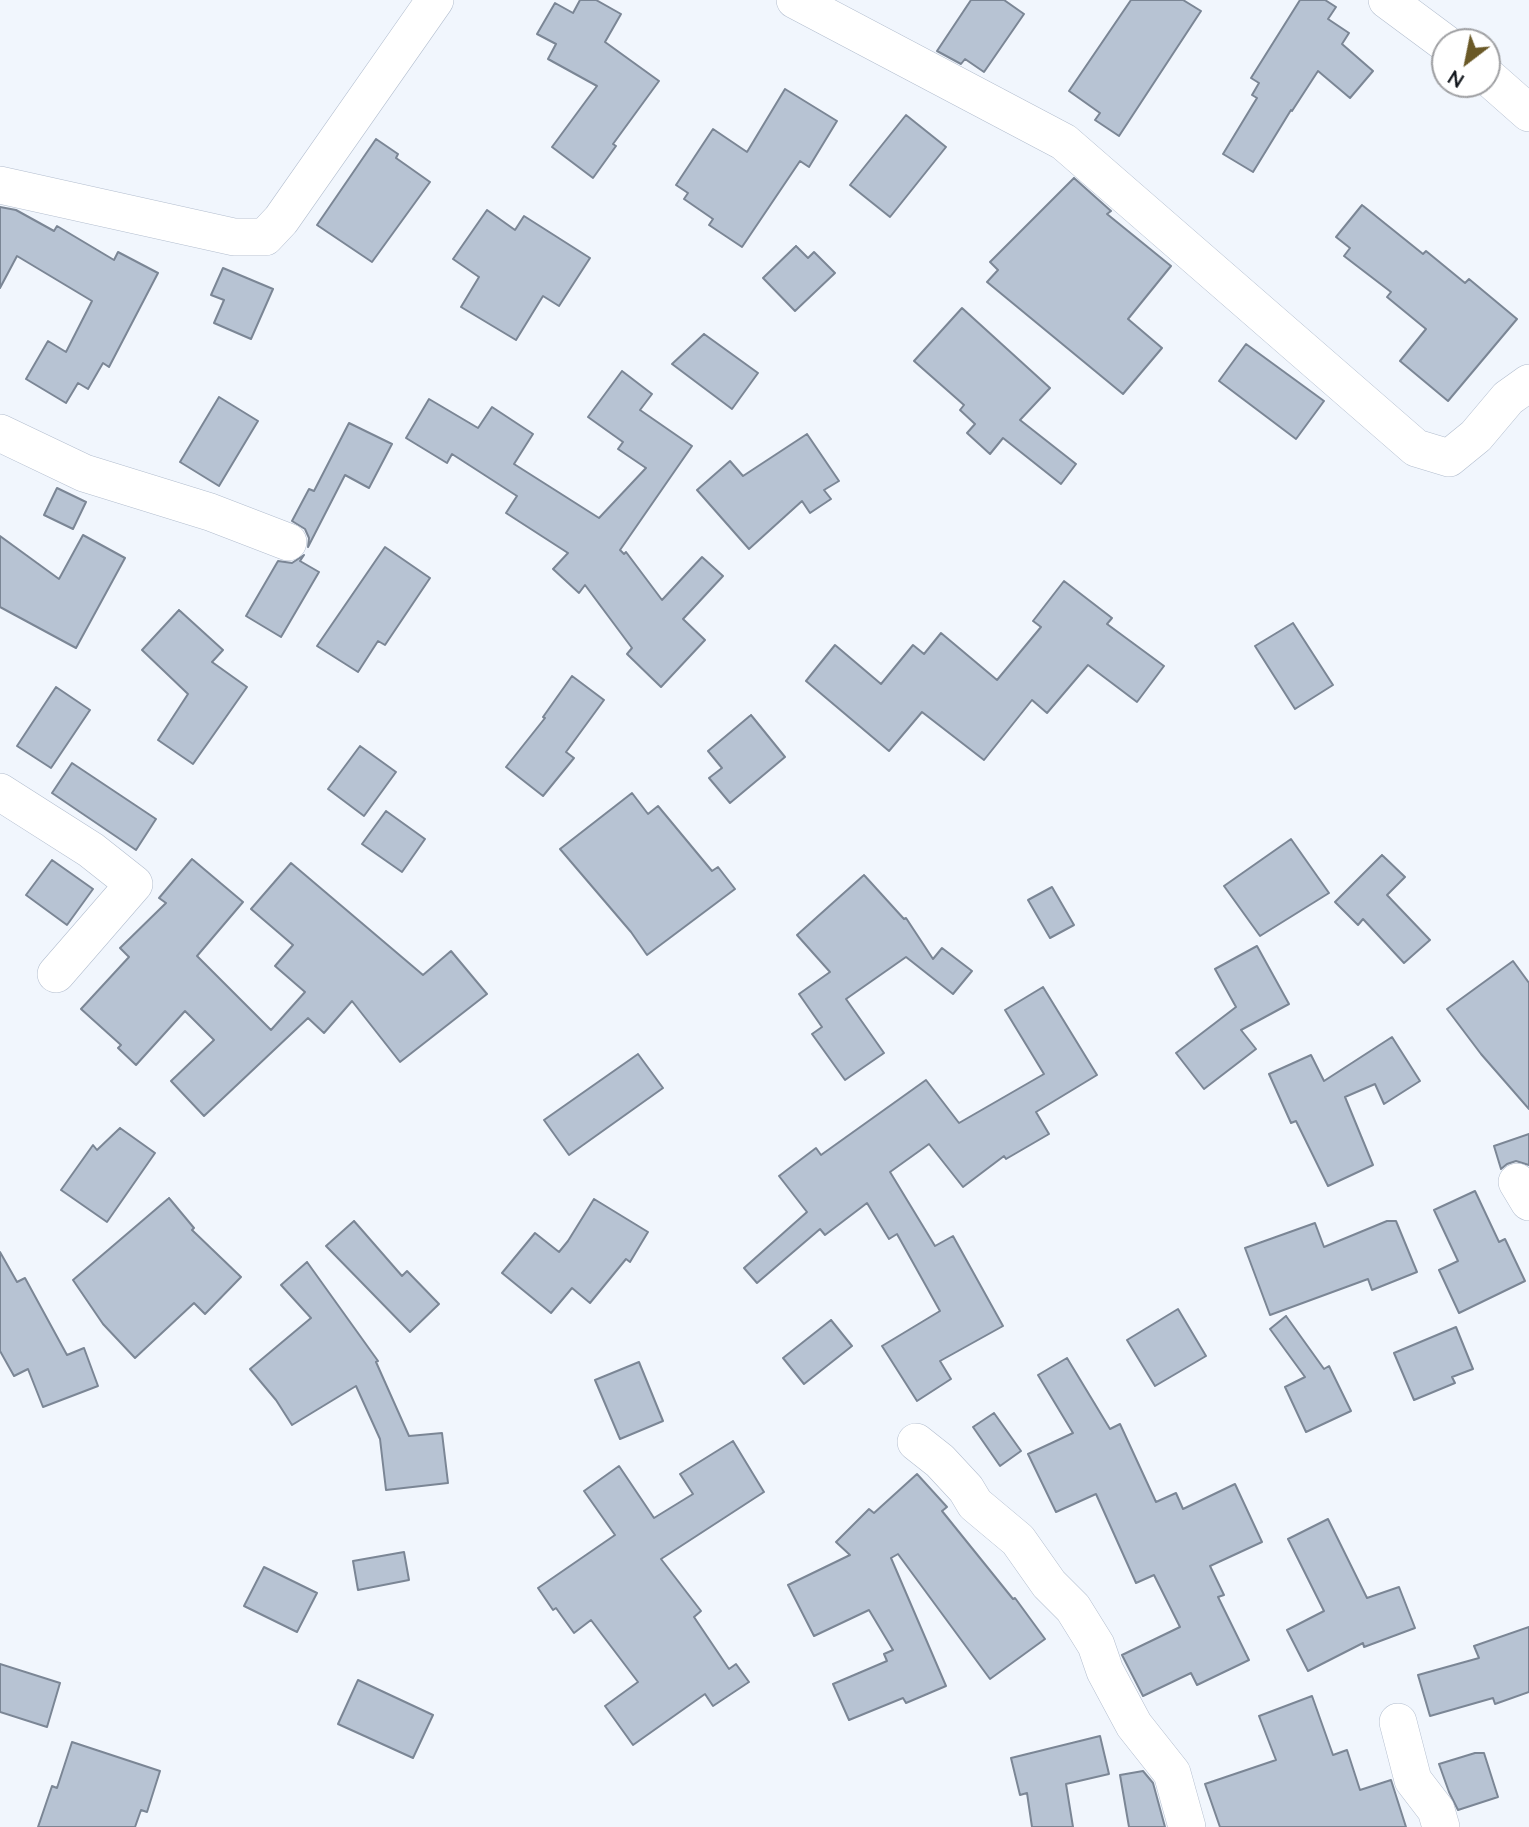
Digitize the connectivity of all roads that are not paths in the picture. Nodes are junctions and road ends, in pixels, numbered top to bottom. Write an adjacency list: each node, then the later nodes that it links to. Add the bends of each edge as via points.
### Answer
1 (435, 0): 7 (street, via 265,237 234,237)
2 (795, 0): 8 (street, via 1064,142 1416,448 1450,458 1508,398)
3 (1387, 0): 4 (street)
4 (1431, 33)
5 (1501, 88): 6 (street)
6 (1529, 113)
7 (0, 185)
8 (1529, 383)
9 (0, 433): 10 (street, via 83,473 210,512)
10 (288, 542)
11 (0, 792): 12 (street, via 91,850 134,884)
12 (57, 974)
13 (916, 1442): 15 (street, via 1017,1540 1073,1608 1134,1725 1172,1773)
14 (1398, 1722): 16 (street, via 1413,1780 1436,1810)
15 (1187, 1827)
16 (1441, 1827)

